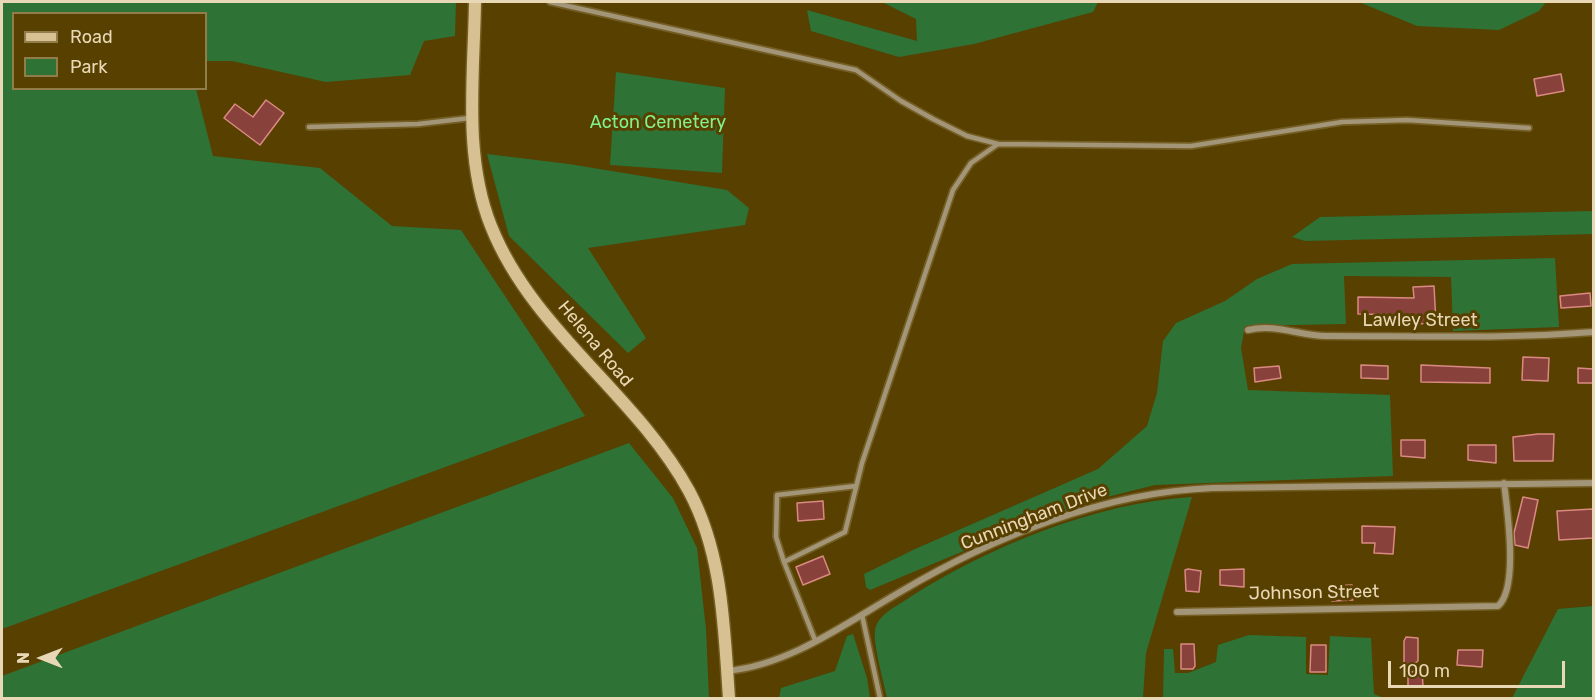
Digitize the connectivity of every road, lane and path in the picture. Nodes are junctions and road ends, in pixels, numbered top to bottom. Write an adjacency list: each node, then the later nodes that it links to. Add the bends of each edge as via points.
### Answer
1 (475, 2): 3 (main road, Helena Road)
2 (550, 2): 6 (lane, via 856,70 933,119 967,136)
3 (473, 117): 4 (lane, via 418,124); 16 (main road, Helena Road, via 478,182 502,252 535,300 668,458 698,510 719,580)
4 (309, 127)
5 (1529, 128): 6 (lane, via 1407,120 1342,122 1191,146)
6 (998, 144): 11 (lane, via 971,163 953,190)
7 (1248, 330): 8 (street, Lawley Street, via 1267,327 1322,336 1412,337)
8 (1593, 332)
9 (1504, 483): 10 (street, Cunningham Drive); 13 (street, Johnson Street, via 1509,549 1507,597 1498,606); 14 (street, Cunningham Drive, via 1191,489 1124,499 1010,538 955,563)
10 (1593, 483)
11 (856, 486): 12 (lane, via 845,532); 12 (lane, via 777,495 776,537)
12 (784, 562): 15 (lane)
13 (1177, 612)
14 (862, 615): 15 (street, Cunningham Drive); 18 (lane)
15 (815, 640): 16 (street, Cunningham Drive, via 773,662)
16 (727, 671): 17 (main road, Helena Road)
17 (729, 699)
18 (880, 699)

